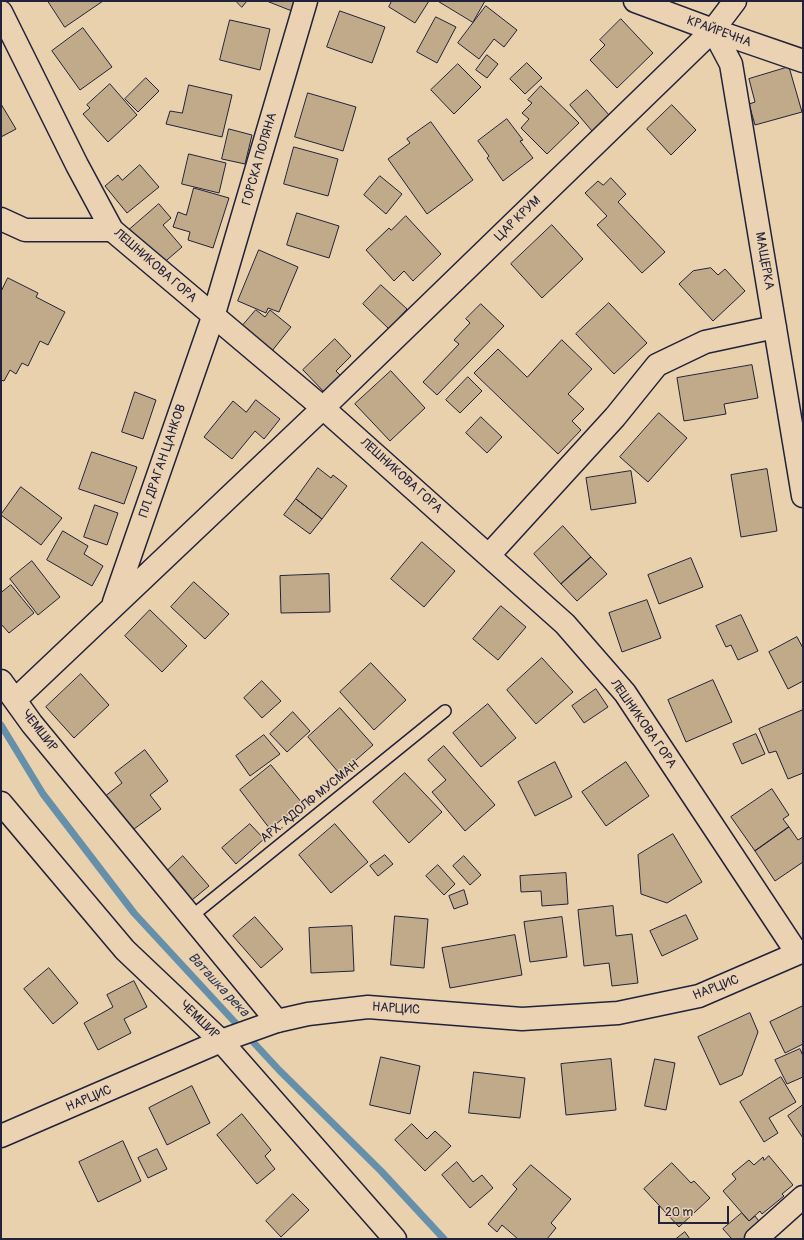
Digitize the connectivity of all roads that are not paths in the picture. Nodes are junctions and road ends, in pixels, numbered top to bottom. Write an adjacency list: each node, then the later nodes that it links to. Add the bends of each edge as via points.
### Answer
1 (306, 1): 9 (street, ГОРСКА ПОЛЯНА)
2 (635, 1): 5 (street, КРАЙРЕЧНА)
3 (735, 1): 5 (street, ЦАР КРУМ)
4 (1, 12): 8 (street, ЛЕШНИКОВА ГОРА)
5 (713, 30): 6 (street, КРАЙРЕЧНА); 10 (street, МАЩЕРКА, via 731,64); 11 (street, ЦАР КРУМ)
6 (803, 61)
7 (1, 219): 8 (street, via 25,230)
8 (112, 230): 9 (street, ЛЕШНИКОВА ГОРА)
9 (214, 317): 11 (street, ЛЕШНИКОВА ГОРА); 14 (street, ПЛ. ДРАГАН ЦАНКОВ)
10 (775, 327): 12 (street, МАЩЕРКА); 13 (street, via 705,342 657,365 615,417)
11 (323, 408): 13 (street, ЛЕШНИКОВА ГОРА); 14 (street, ПЛ. ДРАГАН ЦАНКОВ)
12 (803, 496)
13 (489, 555): 20 (street, ЛЕШНИКОВА ГОРА, via 565,624 625,693)
14 (113, 605): 16 (street, ПЛ. ДРАГАН ЦАНКОВ)
15 (1, 681): 16 (street, ЧЕМШИР)
16 (16, 699): 19 (street, ЧЕМШИР, via 32,724)
17 (445, 711): 19 (lane, АРХ. АДОЛФ МУСМАН)
18 (1, 803): 22 (street, ЧЕМШИР, via 126,950)
19 (192, 916): 21 (street, ЧЕМШИР)
20 (800, 952): 21 (street, НАРЦИС, via 699,996 618,1013 522,1019 368,1007 308,1014)
21 (278, 1021): 22 (street, НАРЦИС)
22 (221, 1041): 23 (street, НАРЦИС); 25 (street, ЧЕМШИР)
23 (1, 1136)
24 (803, 1197): 26 (street)
25 (395, 1239)
26 (756, 1239)

